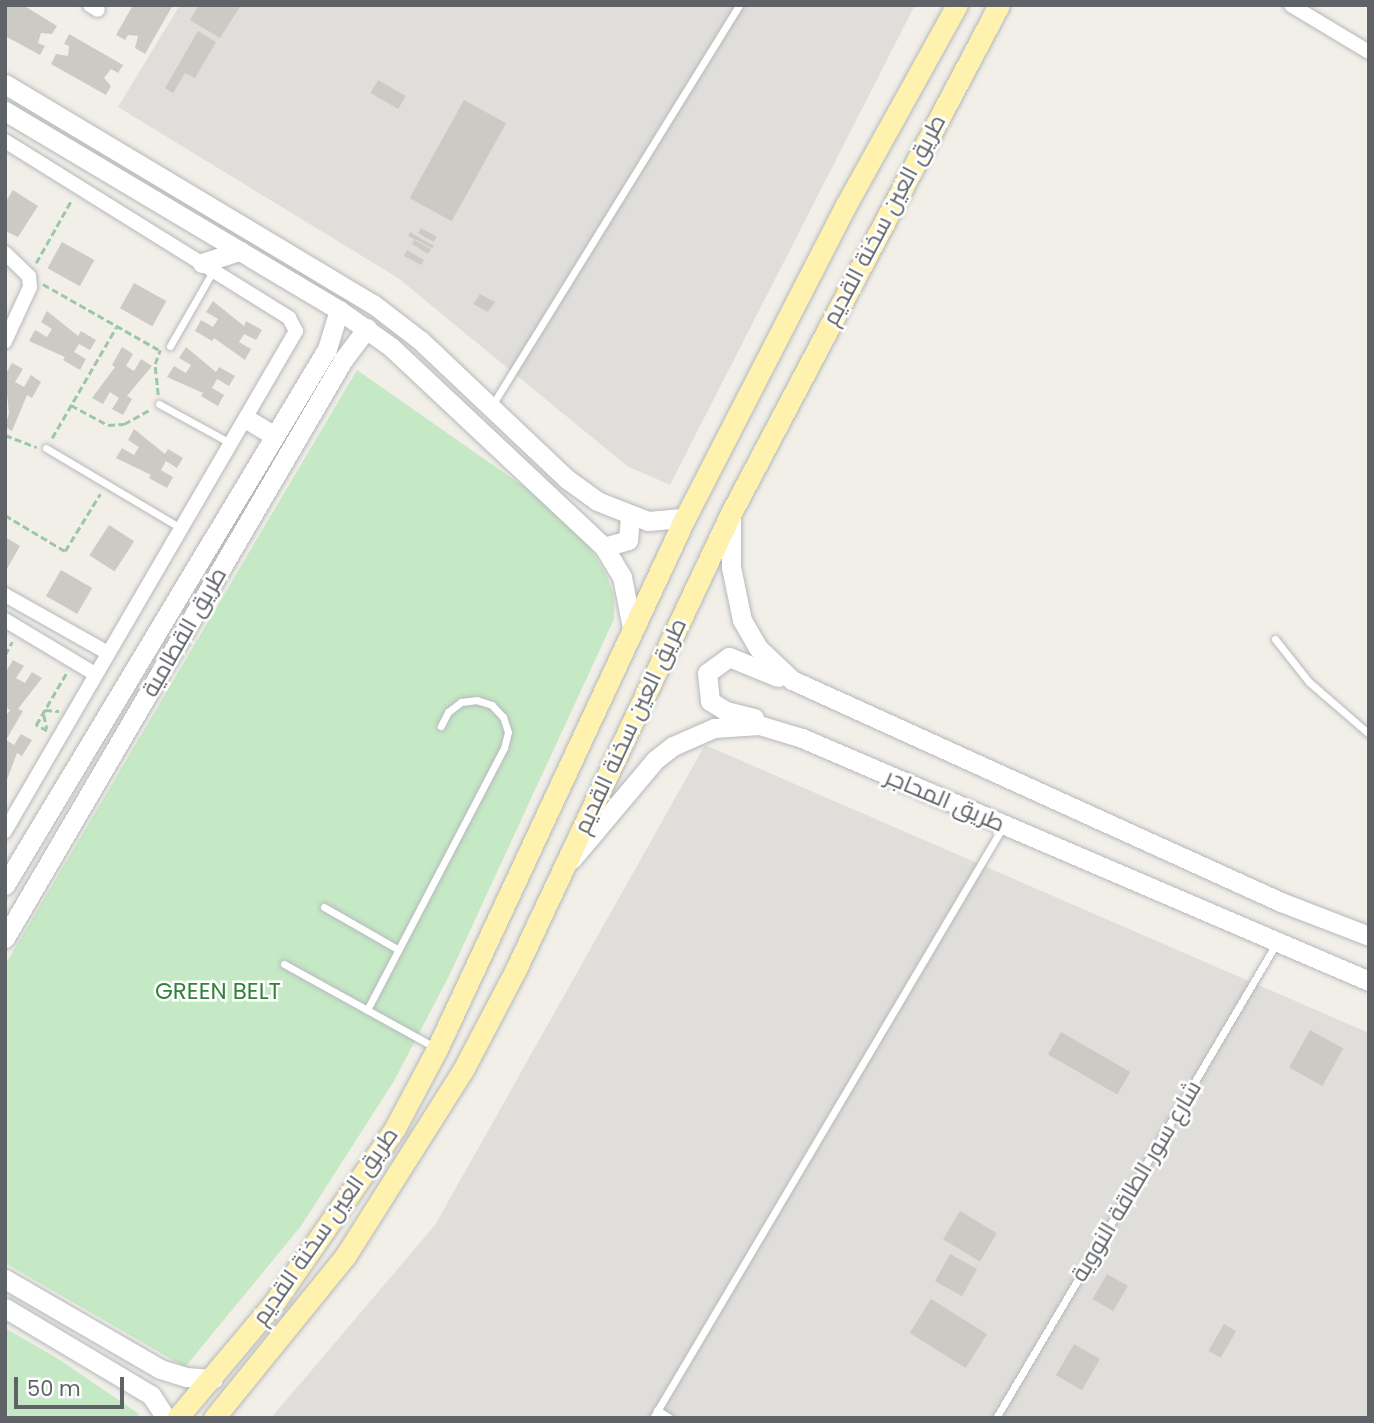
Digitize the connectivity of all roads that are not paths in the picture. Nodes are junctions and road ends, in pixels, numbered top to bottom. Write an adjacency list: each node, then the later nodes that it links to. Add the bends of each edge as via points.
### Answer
1 (739, 5): 17 (lane)
2 (957, 5): 24 (main road, طريق العين سخنة القديم, via 846,205)
3 (999, 5): 22 (main road, طريق العين سخنة القديم)
4 (1291, 5): 5 (street)
5 (1369, 52)
6 (5, 84): 17 (street, via 373,304 420,340)
7 (5, 111): 9 (street)
8 (5, 141): 11 (street)
9 (240, 251): 11 (street); 12 (street)
10 (5, 253): 14 (street, via 29,276 30,287)
11 (208, 267): 15 (lane); 18 (street, via 289,318 296,331)
12 (339, 310): 13 (street); 19 (street, طريق القطامية, via 327,349)
13 (367, 328): 26 (street); 42 (street, طريق القطامية, via 348,352)
14 (5, 341)
15 (170, 346)
16 (159, 404): 20 (lane)
17 (491, 407): 23 (street, via 581,490)
18 (248, 420): 19 (street); 20 (street)
19 (275, 436): 40 (street, طريق القطامية)
20 (233, 445): 25 (street)
21 (46, 448): 25 (lane)
22 (731, 513): 33 (street, طريق المحاجر, via 731,567 742,621 768,660); 39 (main road, طريق العين سخنة القديم)
23 (630, 517): 24 (street, via 648,521); 26 (street, via 628,540)
24 (685, 518): 29 (main road, طريق العين سخنة القديم)
25 (183, 528): 31 (street)
26 (604, 547): 29 (street, via 628,594)
27 (5, 595): 31 (street)
28 (5, 620): 32 (street)
29 (632, 628): 49 (main road, طريق العين سخنة القديم)
30 (1275, 639): 36 (lane, via 1309,682)
31 (108, 653): 32 (street)
32 (95, 674): 38 (street)
33 (805, 688): 35 (street, via 738,658 720,660 707,673 706,692 717,708); 43 (street, طريق المحاجر, via 1281,902)
34 (441, 726): 45 (lane, via 448,712 461,702 477,700 492,705 508,732 505,748)
35 (781, 730): 37 (street, طريق المحاجر); 39 (street, طريق المحاجر, via 726,726 673,746 655,760)
36 (1369, 734)
37 (1004, 825): 44 (street, طريق المحاجر); 53 (lane)
38 (5, 831)
39 (561, 873): 56 (main road, طريق العين سخنة القديم, via 468,1059 407,1164 346,1255)
40 (5, 885)
41 (324, 907): 45 (lane)
42 (6, 935)
43 (1369, 936)
44 (1276, 944): 47 (street, طريق المحاجر); 58 (lane, شارع سور الطاقة النووية)
45 (399, 950): 48 (lane)
46 (284, 964): 48 (lane)
47 (1369, 981)
48 (367, 1010): 49 (lane)
49 (437, 1049): 52 (main road, طريق العين سخنة القديم, via 395,1128 338,1216)
50 (5, 1279): 52 (street, via 160,1369)
51 (5, 1308): 54 (street, via 151,1395)
52 (213, 1379): 55 (main road, طريق العين سخنة القديم)
53 (655, 1414): 57 (lane)
54 (166, 1418)
55 (177, 1418)
56 (214, 1418)
57 (670, 1418)
58 (996, 1418)

